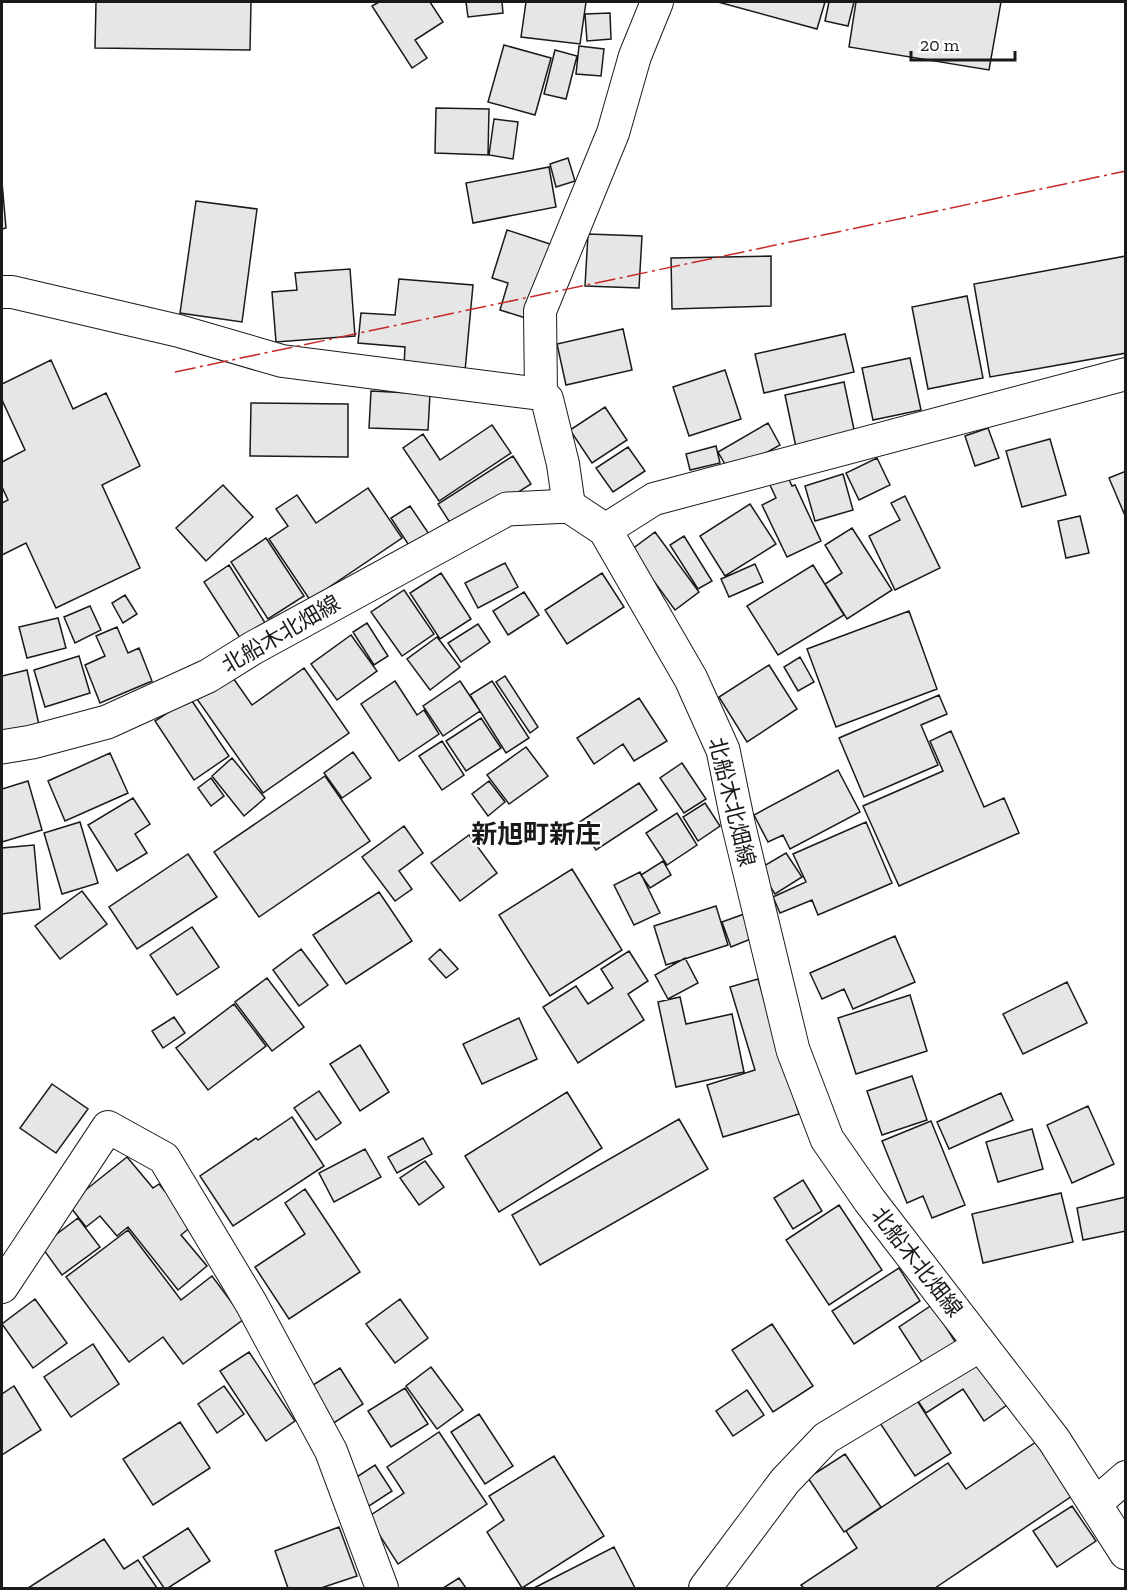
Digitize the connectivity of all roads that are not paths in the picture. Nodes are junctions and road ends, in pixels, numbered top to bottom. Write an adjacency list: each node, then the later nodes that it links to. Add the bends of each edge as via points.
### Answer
1 (657, 2): 4 (street, via 635,56 613,133 540,311)
2 (2, 292): 4 (street, via 179,331 282,361)
3 (1125, 374): 6 (street, via 654,499)
4 (541, 394): 5 (street, via 547,399)
5 (569, 506): 6 (main road, 北船木北畑線); 7 (main road, 北船木北畑線, via 507,509 208,676 107,722)
6 (604, 530): 9 (main road, 北船木北畑線, via 691,679 723,750 793,1050 827,1139)
7 (2, 747)
8 (2, 1287): 13 (street, via 108,1127 164,1158 251,1303 331,1451)
9 (981, 1345): 11 (main road, 北船木北畑線, via 1054,1440); 14 (street, via 826,1438 785,1481)
10 (1125, 1477): 11 (street)
11 (1095, 1503): 12 (main road, 北船木北畑線)
12 (1125, 1553)
13 (382, 1588)
14 (705, 1588)

